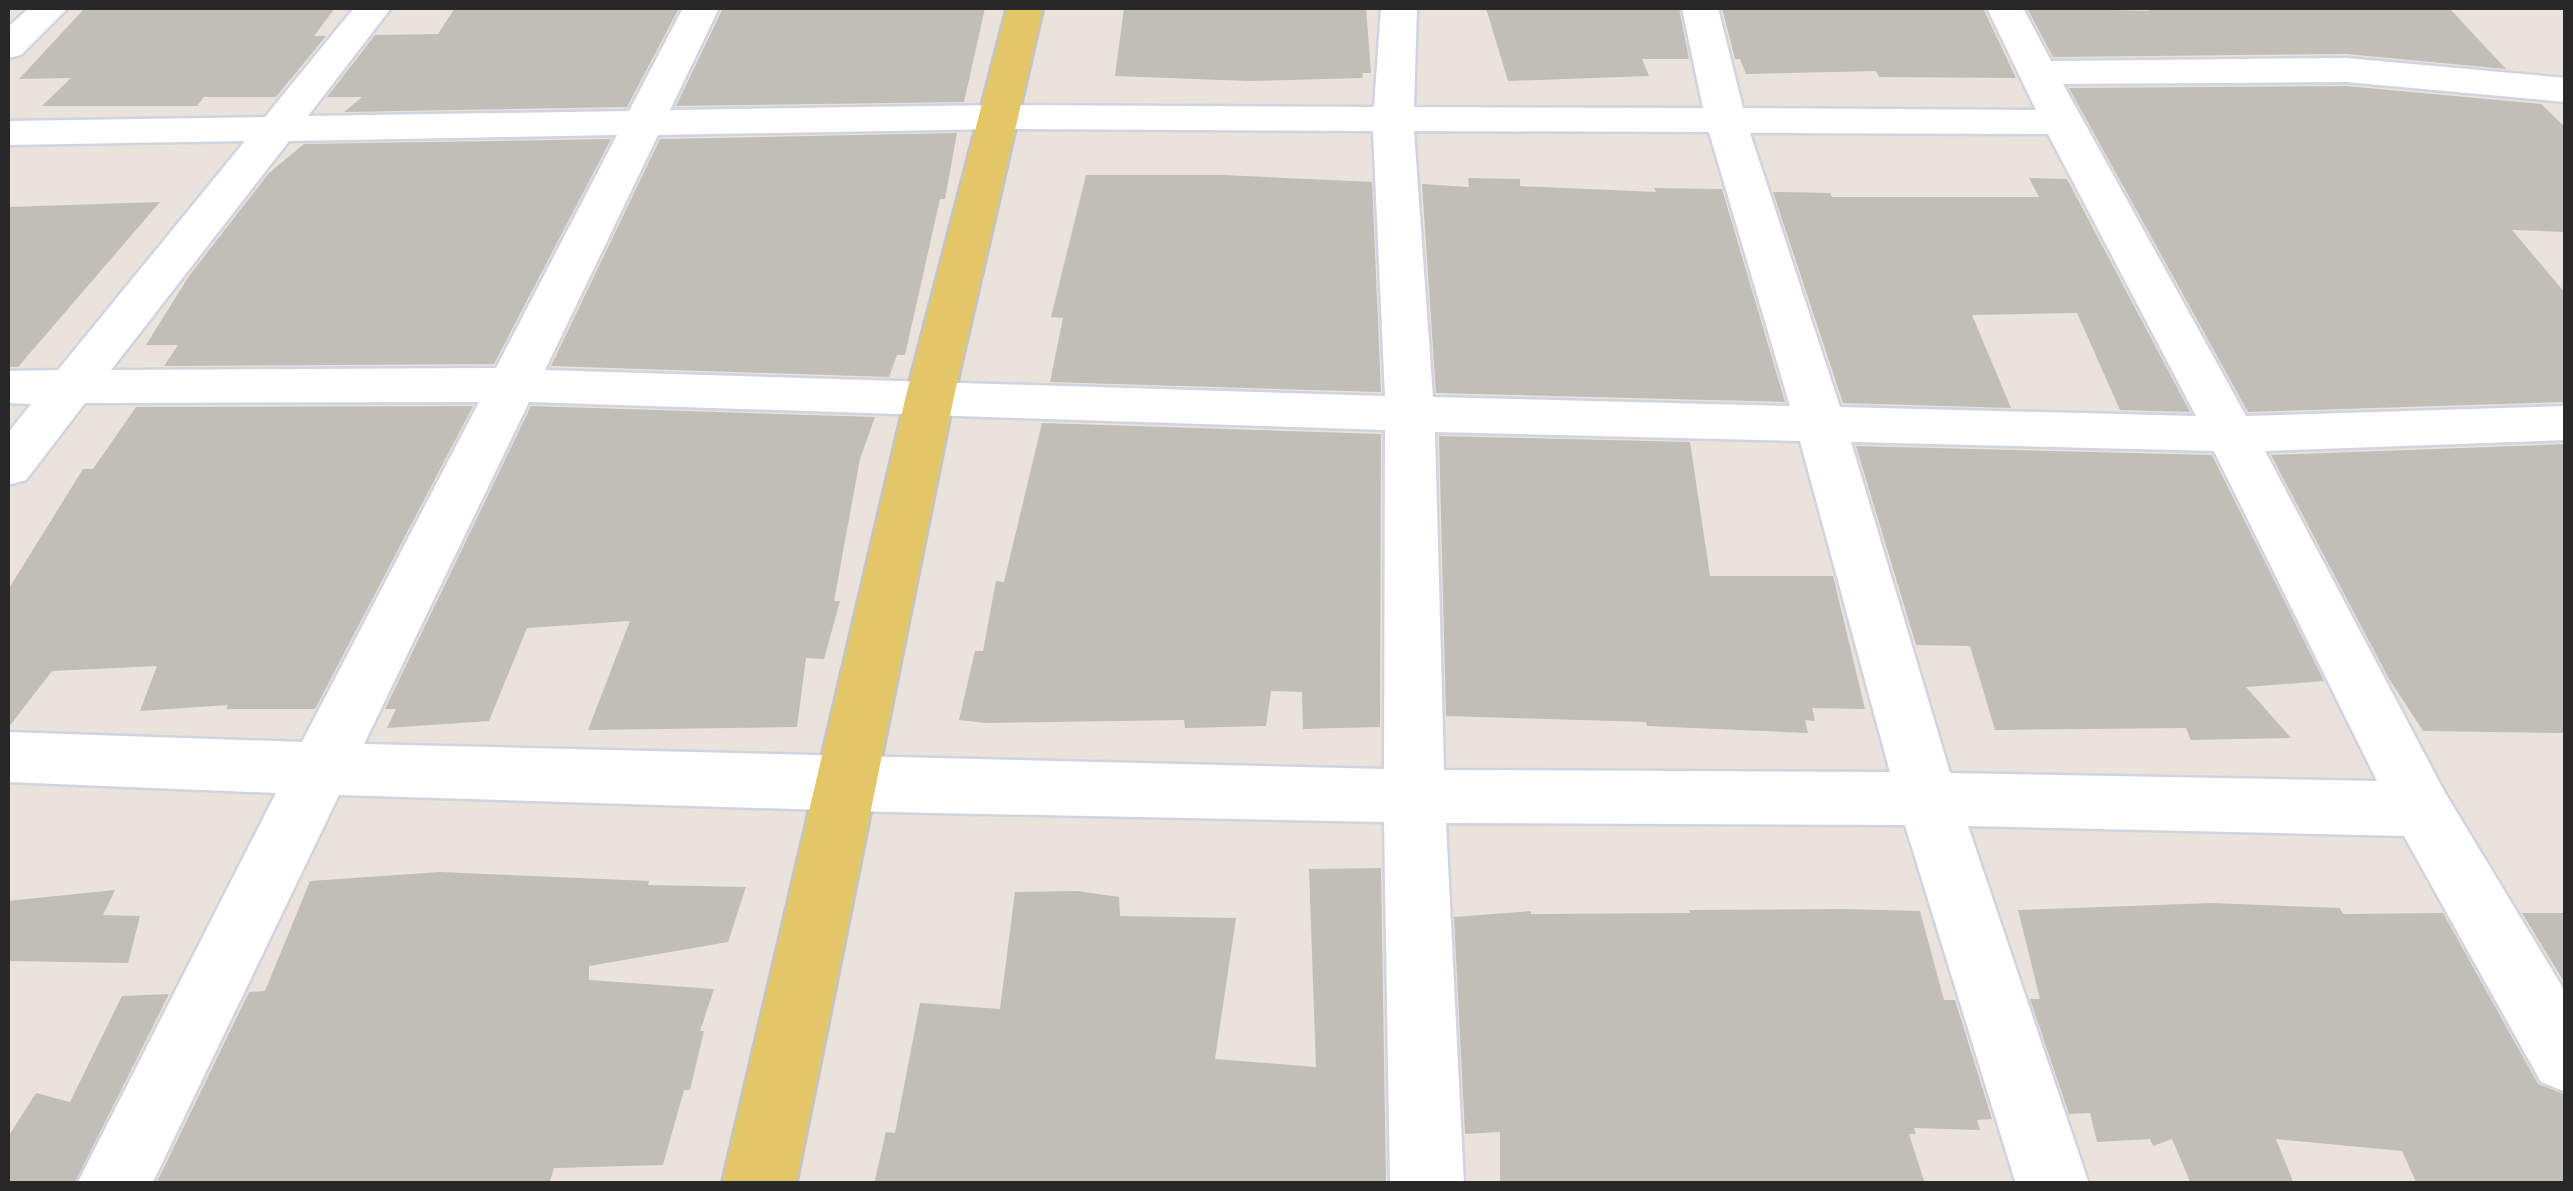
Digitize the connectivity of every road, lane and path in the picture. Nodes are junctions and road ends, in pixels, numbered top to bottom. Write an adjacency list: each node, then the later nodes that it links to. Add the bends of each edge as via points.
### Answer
1 (50, 8): 8 (street)
2 (373, 8): 16 (street)
3 (701, 8): 15 (street)
4 (1025, 8): 11 (main road)
5 (1399, 8): 12 (street)
6 (1700, 8): 13 (street)
7 (2005, 8): 9 (street)
8 (8, 47)
9 (2037, 73): 10 (street, via 2346,70); 14 (street)
10 (2566, 90)
11 (996, 116): 12 (street); 15 (street); 21 (main road)
12 (1393, 119): 13 (street); 22 (street)
13 (1725, 119): 14 (street); 24 (street)
14 (2062, 122): 25 (street)
15 (644, 124): 16 (street); 18 (street)
16 (276, 128): 17 (street); 19 (street)
17 (8, 132)
18 (509, 385): 19 (street); 21 (street); 28 (street)
19 (71, 386): 20 (street); 26 (street)
20 (8, 387)
21 (930, 396): 22 (street); 29 (main road)
22 (1410, 414): 24 (street); 30 (street)
23 (2566, 424): 25 (street)
24 (1821, 425): 25 (street); 31 (street)
25 (2231, 434): 32 (street)
26 (8, 467)
27 (8, 758): 28 (street)
28 (318, 770): 29 (street); 34 (street)
29 (844, 788): 30 (street); 35 (main road)
30 (1414, 796): 31 (street); 36 (street)
31 (1928, 800): 32 (street, via 2174,799); 37 (street)
32 (2422, 810): 33 (street)
33 (2566, 1058)
34 (113, 1184)
35 (759, 1184)
36 (1427, 1184)
37 (2053, 1184)

